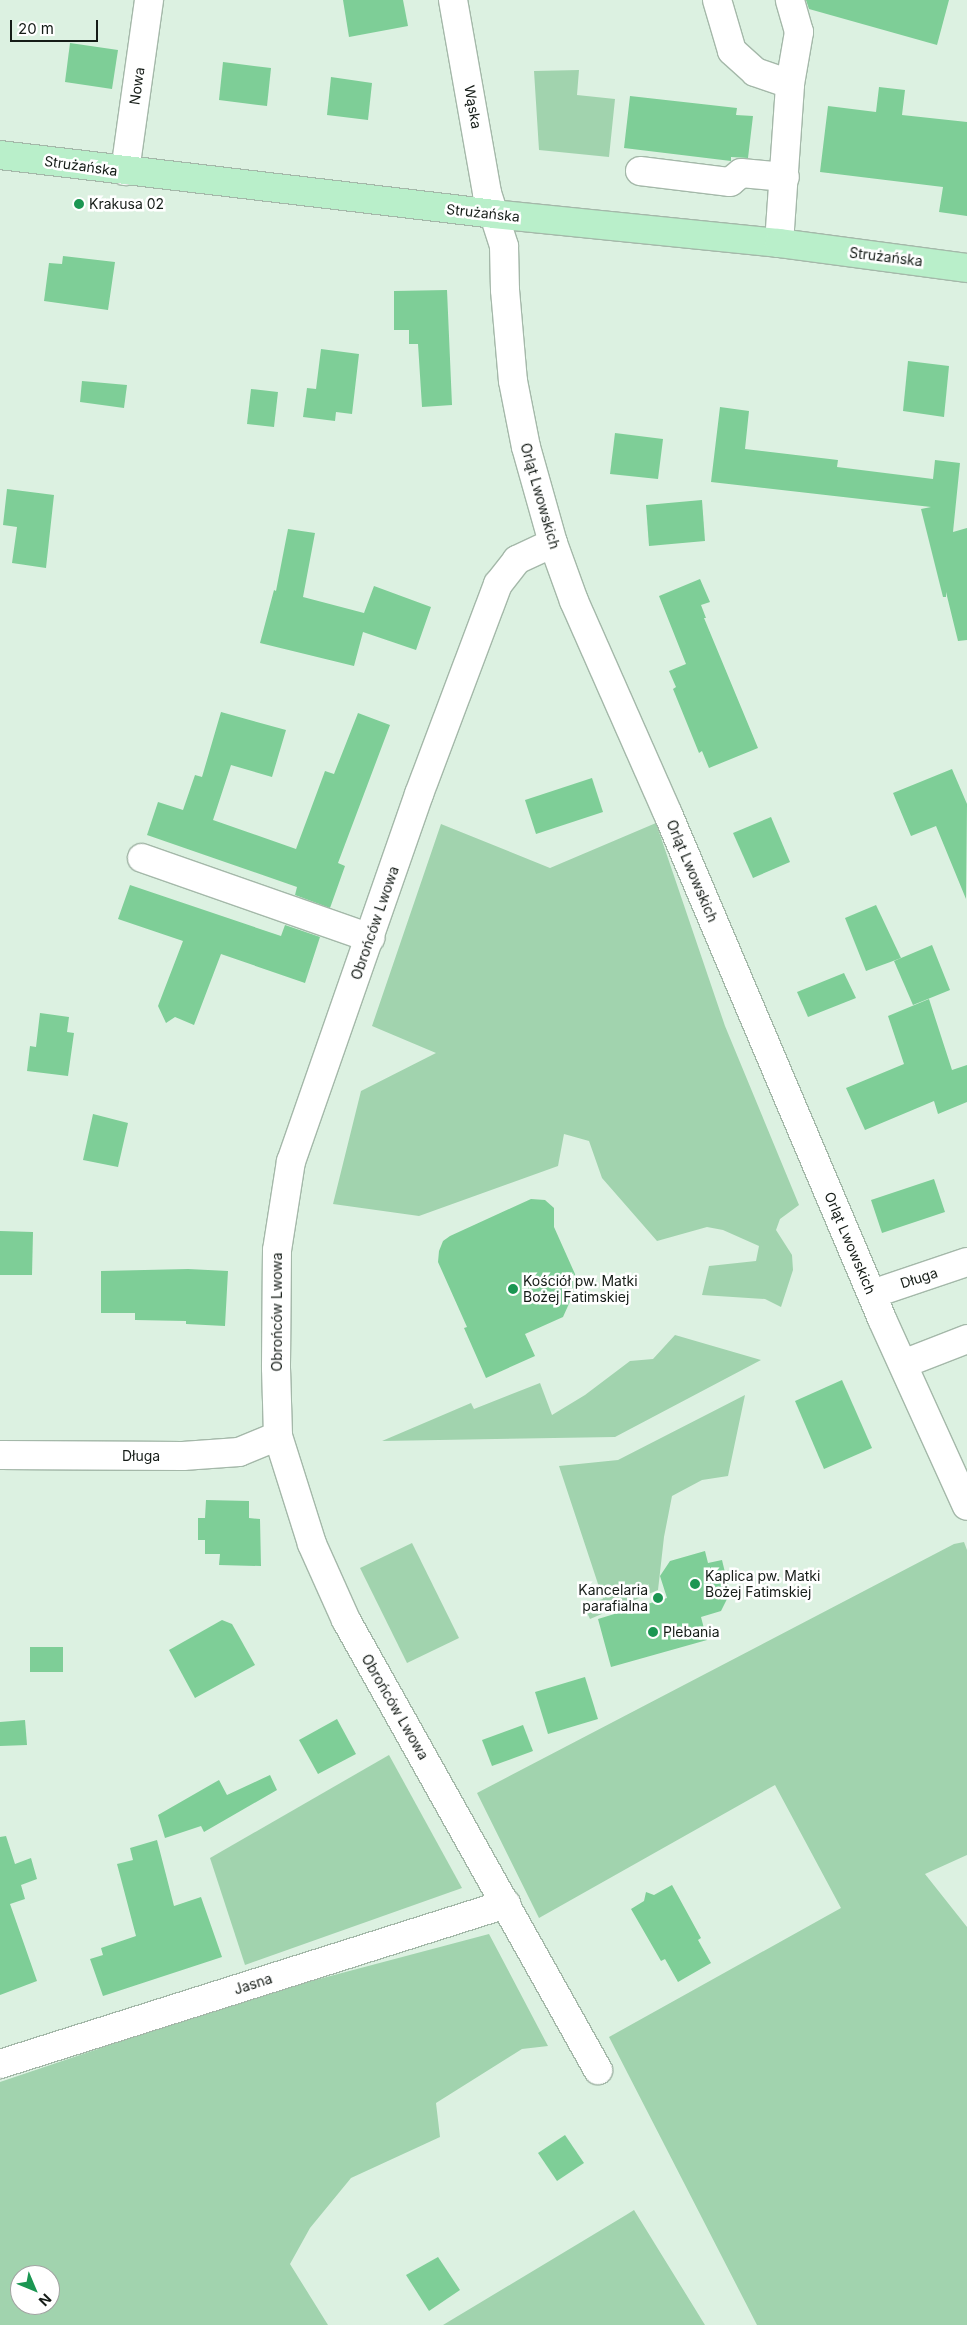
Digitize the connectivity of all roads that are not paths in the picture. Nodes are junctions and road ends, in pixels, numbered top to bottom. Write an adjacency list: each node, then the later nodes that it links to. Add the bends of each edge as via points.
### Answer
1 (149, 0): 7 (street, Nowa)
2 (453, 0): 10 (street, Wąska)
3 (717, 0): 5 (street, via 732,51 755,72)
4 (790, 0): 5 (street, via 799,32)
5 (790, 84): 9 (street)
6 (0, 155): 7 (main road, Strużańska)
7 (125, 171): 10 (main road, Strużańska)
8 (640, 171): 9 (street, via 730,182 741,173)
9 (785, 177): 11 (street)
10 (493, 214): 11 (main road, Strużańska); 13 (street, Orląt Lwowskich, via 504,246 513,381 526,447)
11 (779, 243): 12 (main road, Strużańska)
12 (967, 268)
13 (553, 543): 15 (street, Obrońców Lwowa, via 517,560 498,584 419,794); 17 (street, Orląt Lwowskich, via 574,601)
14 (142, 858): 15 (street)
15 (370, 938): 20 (street, Obrońców Lwowa, via 291,1161 277,1250)
16 (967, 1262): 17 (street, Długa)
17 (872, 1294): 19 (street, Orląt Lwowskich)
18 (967, 1340): 19 (street)
19 (903, 1364): 22 (street, Orląt Lwowskich)
20 (278, 1436): 21 (street, Długa, via 239,1452 184,1456); 23 (street, Obrońców Lwowa, via 312,1544 346,1620)
21 (0, 1455)
22 (967, 1506)
23 (506, 1904): 24 (street, Jasna); 25 (street, Obrońców Lwowa)
24 (0, 2064)
25 (598, 2070)

